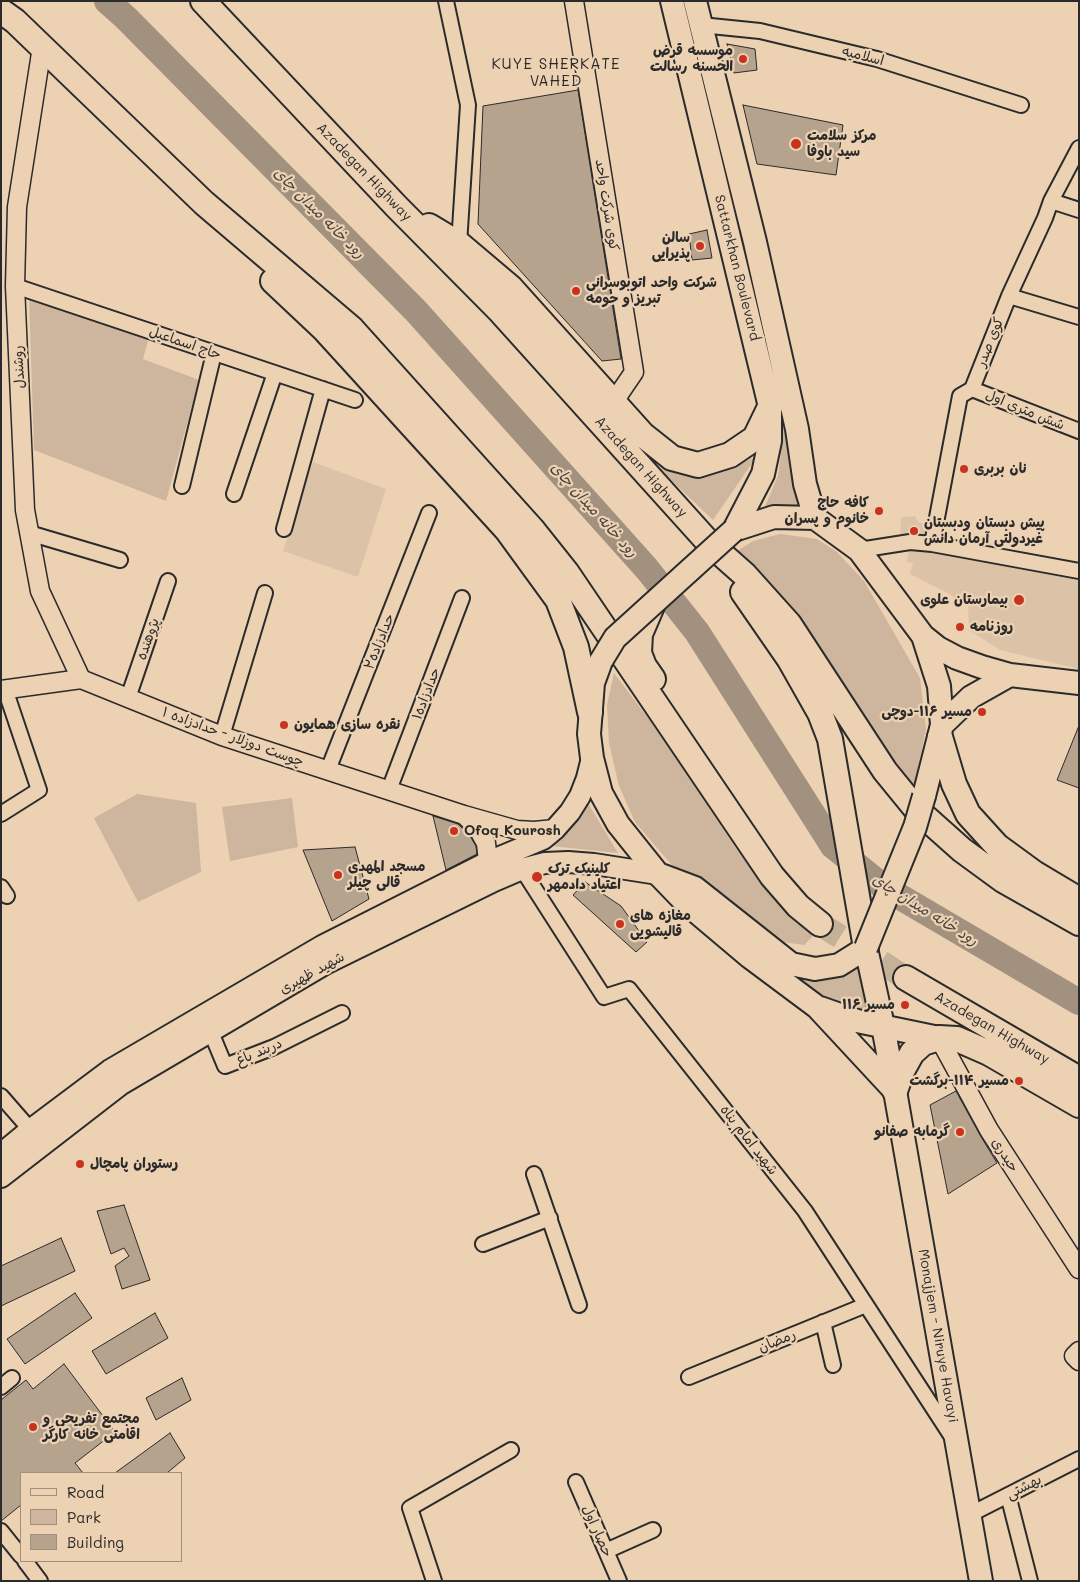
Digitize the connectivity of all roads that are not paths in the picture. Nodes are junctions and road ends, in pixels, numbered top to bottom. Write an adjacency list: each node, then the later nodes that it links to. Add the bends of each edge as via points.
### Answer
1 (203, 1): 14 (highway, Azadegan Highway)
2 (446, 1): 16 (street, via 468,105)
3 (574, 1): 25 (street, کوی شرکت واحد, via 634,372)
4 (672, 1): 26 (main road, Sattarkhan Boulevard)
5 (695, 1): 7 (main road, Sattarkhan Boulevard)
6 (1, 11): 8 (highway)
7 (701, 25): 9 (street, اسلامیه, via 760,32 877,59); 31 (main road, Sattarkhan Boulevard, via 756,242 797,430 805,484)
8 (42, 47): 12 (highway); 13 (street, روشندل)
9 (1021, 105)
10 (1079, 148): 11 (street, کوی صدر)
11 (1051, 201): 15 (street); 18 (street, کوی صدر)
12 (204, 203): 43 (highway, via 352,329 532,529 567,573 772,876 798,906 820,924 644,666 639,652 640,634); 50 (highway, via 255,265 324,329 506,530 558,600 576,647)
13 (9, 206): 17 (street, روشندل)
14 (396, 206): 16 (highway); 35 (highway, Azadegan Highway, via 499,310)
15 (1079, 210)
16 (459, 244): 25 (highway, via 511,288)
17 (15, 286): 20 (street, حاج اسماعیل); 34 (street, روشندل, via 25,510)
18 (1009, 296): 19 (street); 23 (street, کوی صدر)
19 (1079, 317)
20 (214, 353): 21 (street, حاج اسماعیل); 28 (street)
21 (275, 373): 22 (street, حاج اسماعیل); 29 (street)
22 (323, 389): 24 (street, حاج اسماعیل); 32 (street)
23 (972, 389): 27 (street, شش متری اول); 36 (street, کوی صدر, via 960,396)
24 (355, 400)
25 (613, 403): 26 (highway, via 643,435 672,458 698,465 730,455 755,438)
26 (770, 407): 33 (main road, Sattarkhan Boulevard, via 770,440 763,474)
27 (1079, 431)
28 (182, 486)
29 (234, 494)
30 (429, 513): 54 (street, حدادزاده۲)
31 (815, 518): 33 (main road, via 774,517); 37 (main road)
32 (284, 529)
33 (734, 530): 43 (main road, bridge)
34 (30, 533): 38 (street); 46 (street, روشندل, via 40,591)
35 (709, 543): 63 (highway, Azadegan Highway, via 746,575 789,624 885,771 916,809 968,855 1003,880); 64 (highway, via 790,660 820,712 830,739)
36 (932, 544): 37 (street, via 910,542); 39 (street)
37 (859, 550): 44 (main road)
38 (120, 560)
39 (1079, 571)
40 (168, 581): 49 (street, پژوهنده)
41 (265, 593): 52 (street)
42 (462, 598): 55 (street, حدادزاده۱)
43 (652, 606): 50 (main road, bridge, via 615,638 601,661 593,683)
44 (923, 636): 45 (main road, via 957,658); 51 (main road, via 939,686)
45 (1010, 675): 47 (main road); 51 (main road, via 971,697)
46 (81, 678): 48 (street); 49 (street, چوست دوزلار - حدادزاده ۱)
47 (1079, 683)
48 (3, 689): 56 (street, via 39,790)
49 (128, 698): 52 (street, چوست دوزلار - حدادزاده ۱)
50 (590, 712): 53 (main road)
51 (941, 731): 62 (highway, via 954,784 968,814 998,846); 64 (main road, bridge, via 915,827)
52 (222, 736): 54 (street, چوست دوزلار - حدادزاده ۱)
53 (592, 758): 58 (main road, شهید ظهیری, via 580,796); 61 (main road, via 602,793 618,824)
54 (328, 770): 55 (street, چوست دوزلار - حدادزاده ۱)
55 (389, 790): 57 (street, چوست دوزلار - حدادزاده ۱)
56 (1, 814)
57 (464, 815): 58 (street, چوست دوزلار - حدادزاده ۱, via 517,830); 59 (street, via 486,843)
58 (555, 829): 59 (main road, شهید ظهیری, via 542,839)
59 (488, 862): 68 (main road, شهید ظهیری, via 322,946)
60 (522, 869): 61 (main road, شهید ظهیری, via 568,862); 68 (main road, شهید ظهیری); 83 (street, شهید امام پناه, via 604,997 629,989 805,1211)
61 (658, 874): 64 (main road, via 695,888 791,964 815,970 839,964); 66 (main road, via 686,903 750,957)
62 (1079, 900)
63 (1079, 923)
64 (866, 948): 69 (main road, Monajjem - Niruye Havayi)
65 (906, 978): 71 (highway, Azadegan Highway)
66 (817, 1007): 69 (main road, via 857,1021); 72 (main road)
67 (342, 1013): 68 (street, دربند باغ, via 274,1047 225,1066)
68 (207, 1024): 75 (main road, شهید ظهیری, via 110,1070)
69 (884, 1026): 70 (main road); 72 (main road, Monajjem - Niruye Havayi)
70 (939, 1038): 72 (highway, via 923,1044 912,1053); 74 (highway, via 958,1039 989,1053); 81 (street, حیدری, via 989,1130)
71 (1079, 1079)
72 (895, 1091): 87 (main road, Monajjem - Niruye Havayi)
73 (1, 1096): 75 (street)
74 (1079, 1105)
75 (37, 1137): 76 (main road, شهید ظهیری); 78 (main road, شهید ظهیری)
76 (1, 1154)
77 (534, 1174): 79 (street)
78 (1, 1177)
79 (550, 1218): 80 (street); 82 (street)
80 (483, 1244)
81 (1079, 1269)
82 (579, 1305)
83 (866, 1305): 84 (street, رمضان); 87 (street, شهید امام پناه)
84 (823, 1322): 85 (street); 86 (street, رمضان)
85 (833, 1365)
86 (689, 1377)
87 (957, 1446): 92 (main road, Monajjem - Niruye Havayi)
88 (511, 1450): 99 (street, via 410,1508)
89 (1079, 1459): 91 (street, بهشتی)
90 (576, 1482): 95 (street, حصار اول)
91 (1008, 1495): 92 (street, بهشتی); 102 (street)
92 (969, 1515): 101 (main road, Monajjem - Niruye Havayi)
93 (653, 1530): 95 (street)
94 (1, 1531): 96 (street)
95 (606, 1551): 100 (street, حصار اول)
96 (20, 1555)
97 (26, 1562): 98 (street)
98 (40, 1581)
99 (434, 1581)
100 (619, 1581)
101 (981, 1581)
102 (1030, 1581)

